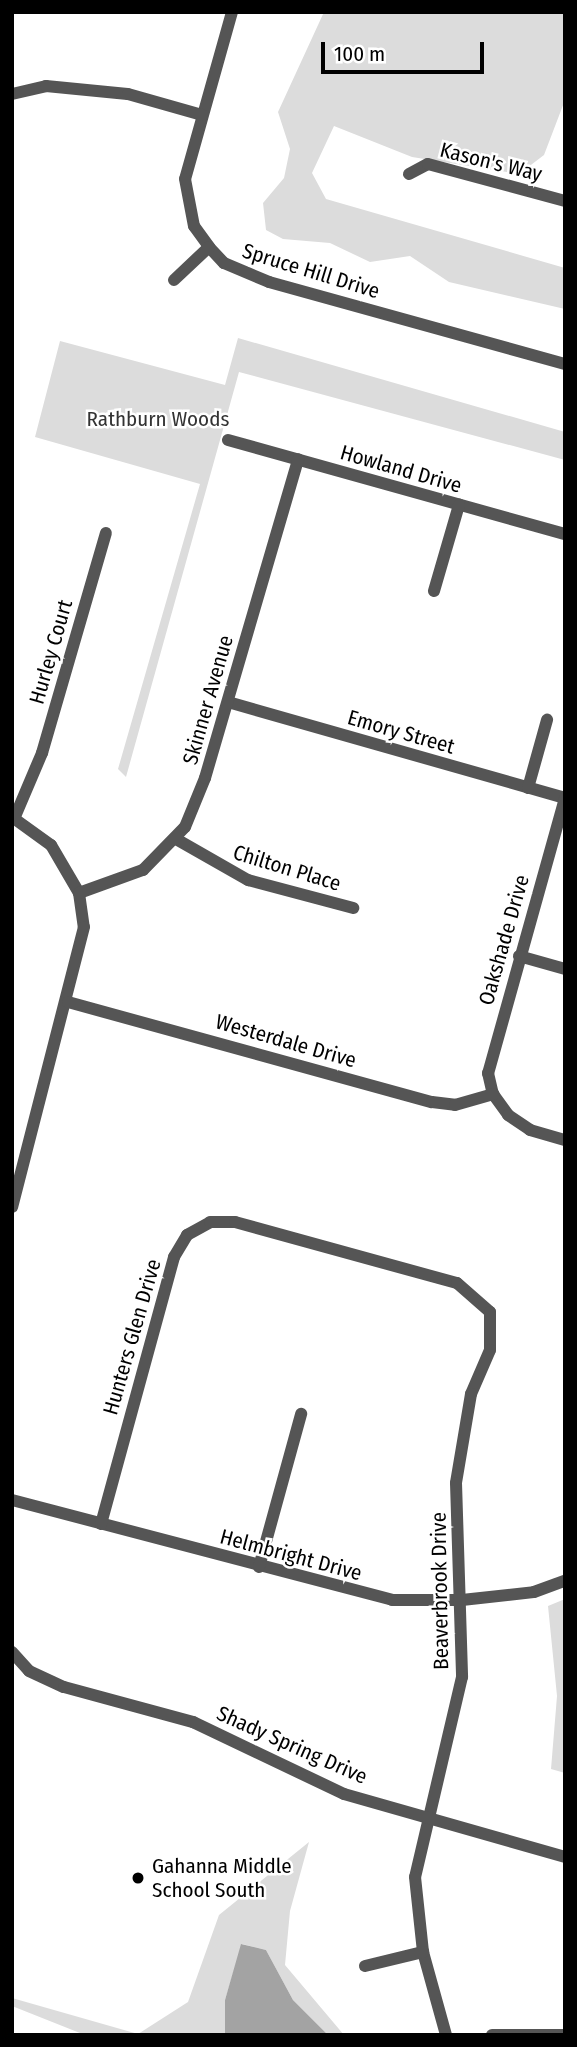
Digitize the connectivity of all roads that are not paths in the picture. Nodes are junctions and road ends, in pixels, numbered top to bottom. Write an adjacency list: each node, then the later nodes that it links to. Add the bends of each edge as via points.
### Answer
1 (232, 12): 3 (street, Spruce Hill Drive)
2 (12, 94): 3 (street, via 46,86 128,94)
3 (202, 116): 6 (street, Spruce Hill Drive, via 186,179 194,226)
4 (409, 174): 5 (street, Kason's Way, via 428,164)
5 (565, 201)
6 (209, 247): 7 (street); 8 (street, Spruce Hill Drive, via 224,263 269,282)
7 (174, 280)
8 (565, 364)
9 (228, 440): 10 (street, Howland Drive)
10 (298, 459): 11 (street, Howland Drive); 15 (street, Skinner Avenue)
11 (459, 505): 13 (street, Howland Drive); 14 (street)
12 (106, 533): 19 (street, Hurley Court, via 42,753)
13 (565, 534)
14 (434, 592)
15 (228, 702): 17 (street, Emory Street); 20 (street, Skinner Avenue, via 205,778)
16 (547, 720): 17 (street)
17 (528, 788): 18 (street, Emory Street)
18 (565, 798): 23 (street, Oakshade Drive)
19 (13, 818): 21 (street, via 51,845)
20 (176, 839): 21 (street, Skinner Avenue, via 143,870); 22 (street, Chilton Place, via 248,880)
21 (79, 893): 25 (street, via 84,927)
22 (352, 908)
23 (520, 956): 24 (street); 26 (street, Oakshade Drive, via 491,1052)
24 (565, 969)
25 (68, 1002): 26 (street, Westerdale Drive, via 432,1102 455,1105); 28 (street)
26 (493, 1094): 27 (street, via 530,1130)
27 (565, 1140)
28 (18, 1161): 29 (street)
29 (12, 1207)
30 (490, 1311): 33 (street, Hunters Glen Drive, via 457,1283 236,1222 210,1222 187,1235 174,1257); 36 (street, Beaverbrook Drive, via 490,1350 471,1394 456,1483)
31 (301, 1414): 34 (street)
32 (12, 1500): 33 (street, Helmbright Drive)
33 (100, 1524): 34 (street, Helmbright Drive)
34 (260, 1567): 36 (street, Helmbright Drive, via 392,1600)
35 (565, 1581): 36 (street, Helmbright Drive, via 534,1592)
36 (462, 1600): 38 (street, Beaverbrook Drive, via 462,1677)
37 (12, 1652): 38 (street, Shady Spring Drive, via 29,1671 64,1687 193,1722 344,1794)
38 (424, 1817): 39 (street, Shady Spring Drive); 40 (street, Beaverbrook Drive, via 415,1877)
39 (565, 1857)
40 (423, 1952): 41 (street); 42 (street, Beaverbrook Drive)
41 (366, 1966)
42 (446, 2035)
43 (492, 2035): 44 (street)
44 (564, 2035)

